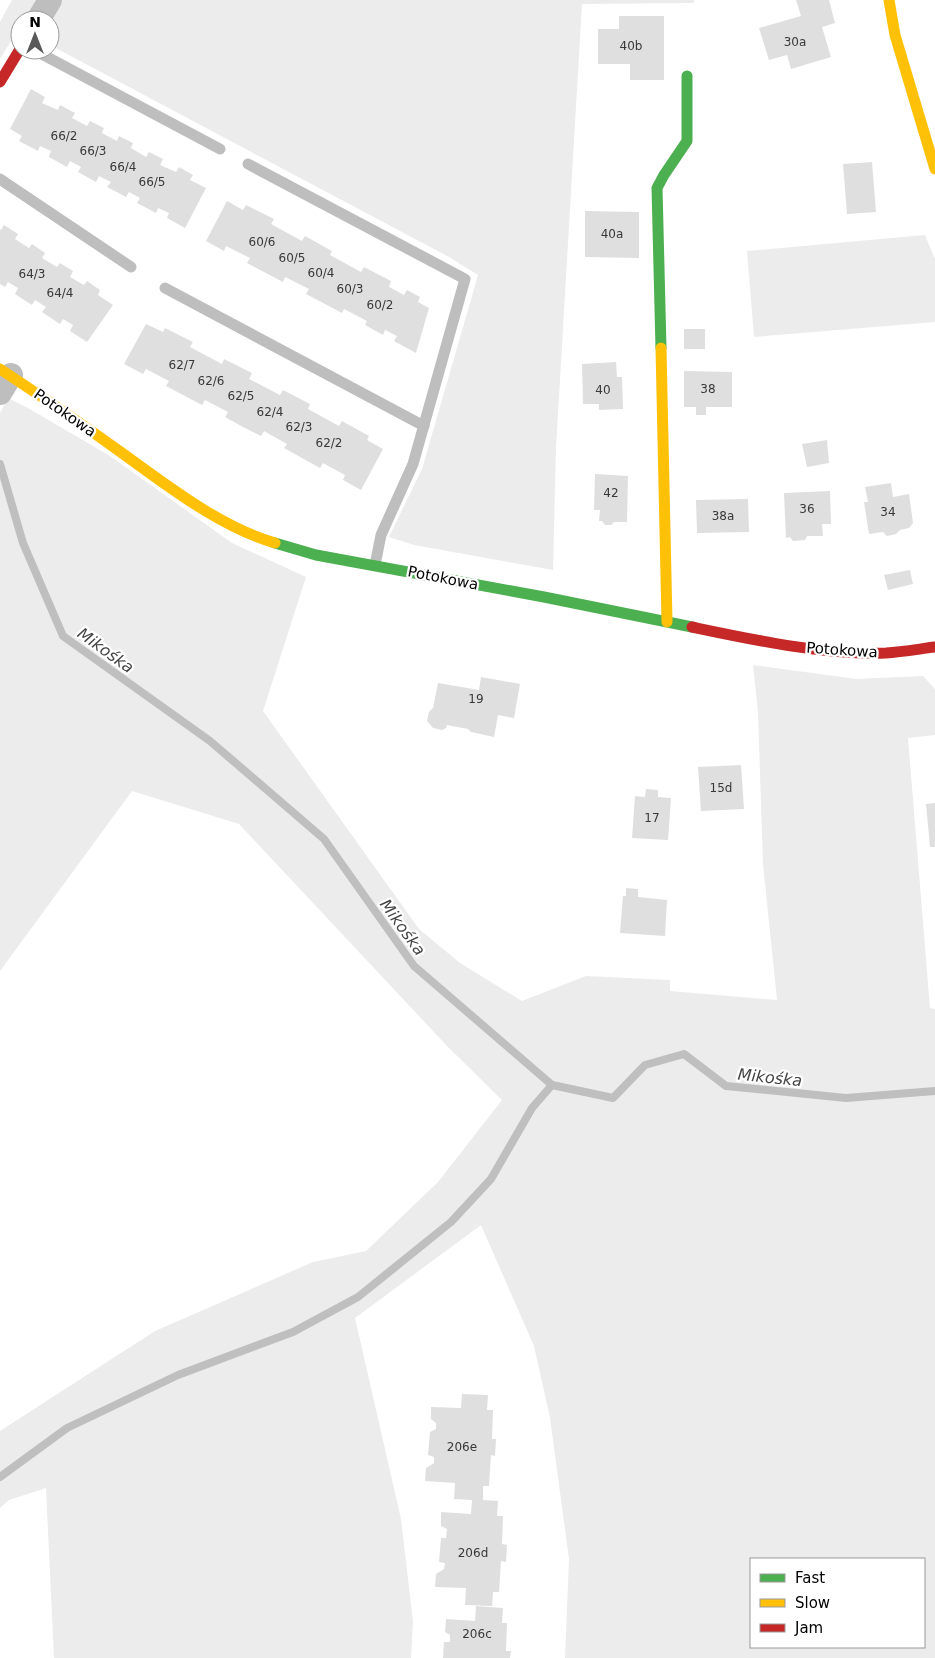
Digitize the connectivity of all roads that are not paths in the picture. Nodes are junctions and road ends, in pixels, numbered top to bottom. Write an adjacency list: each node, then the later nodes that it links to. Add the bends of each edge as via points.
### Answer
1 (878, 0): 3 (lane)
2 (889, 0): 3 (street)
3 (894, 35): 10 (street)
4 (13, 60): 7 (street)
5 (53, 60): 8 (lane)
6 (687, 76): 17 (street, via 687,141 657,188)
7 (0, 82)
8 (220, 149)
9 (248, 164): 15 (lane, via 465,279)
10 (935, 169)
11 (0, 179): 12 (lane)
12 (131, 267)
13 (166, 288): 15 (lane)
14 (4, 379): 16 (street, Potokowa, via 224,521 264,540 316,555)
15 (424, 426): 16 (lane, via 413,464 381,535)
16 (375, 565): 17 (street, Potokowa)
17 (667, 622): 18 (street, Potokowa, via 774,644 848,652 886,653)
18 (935, 648)

